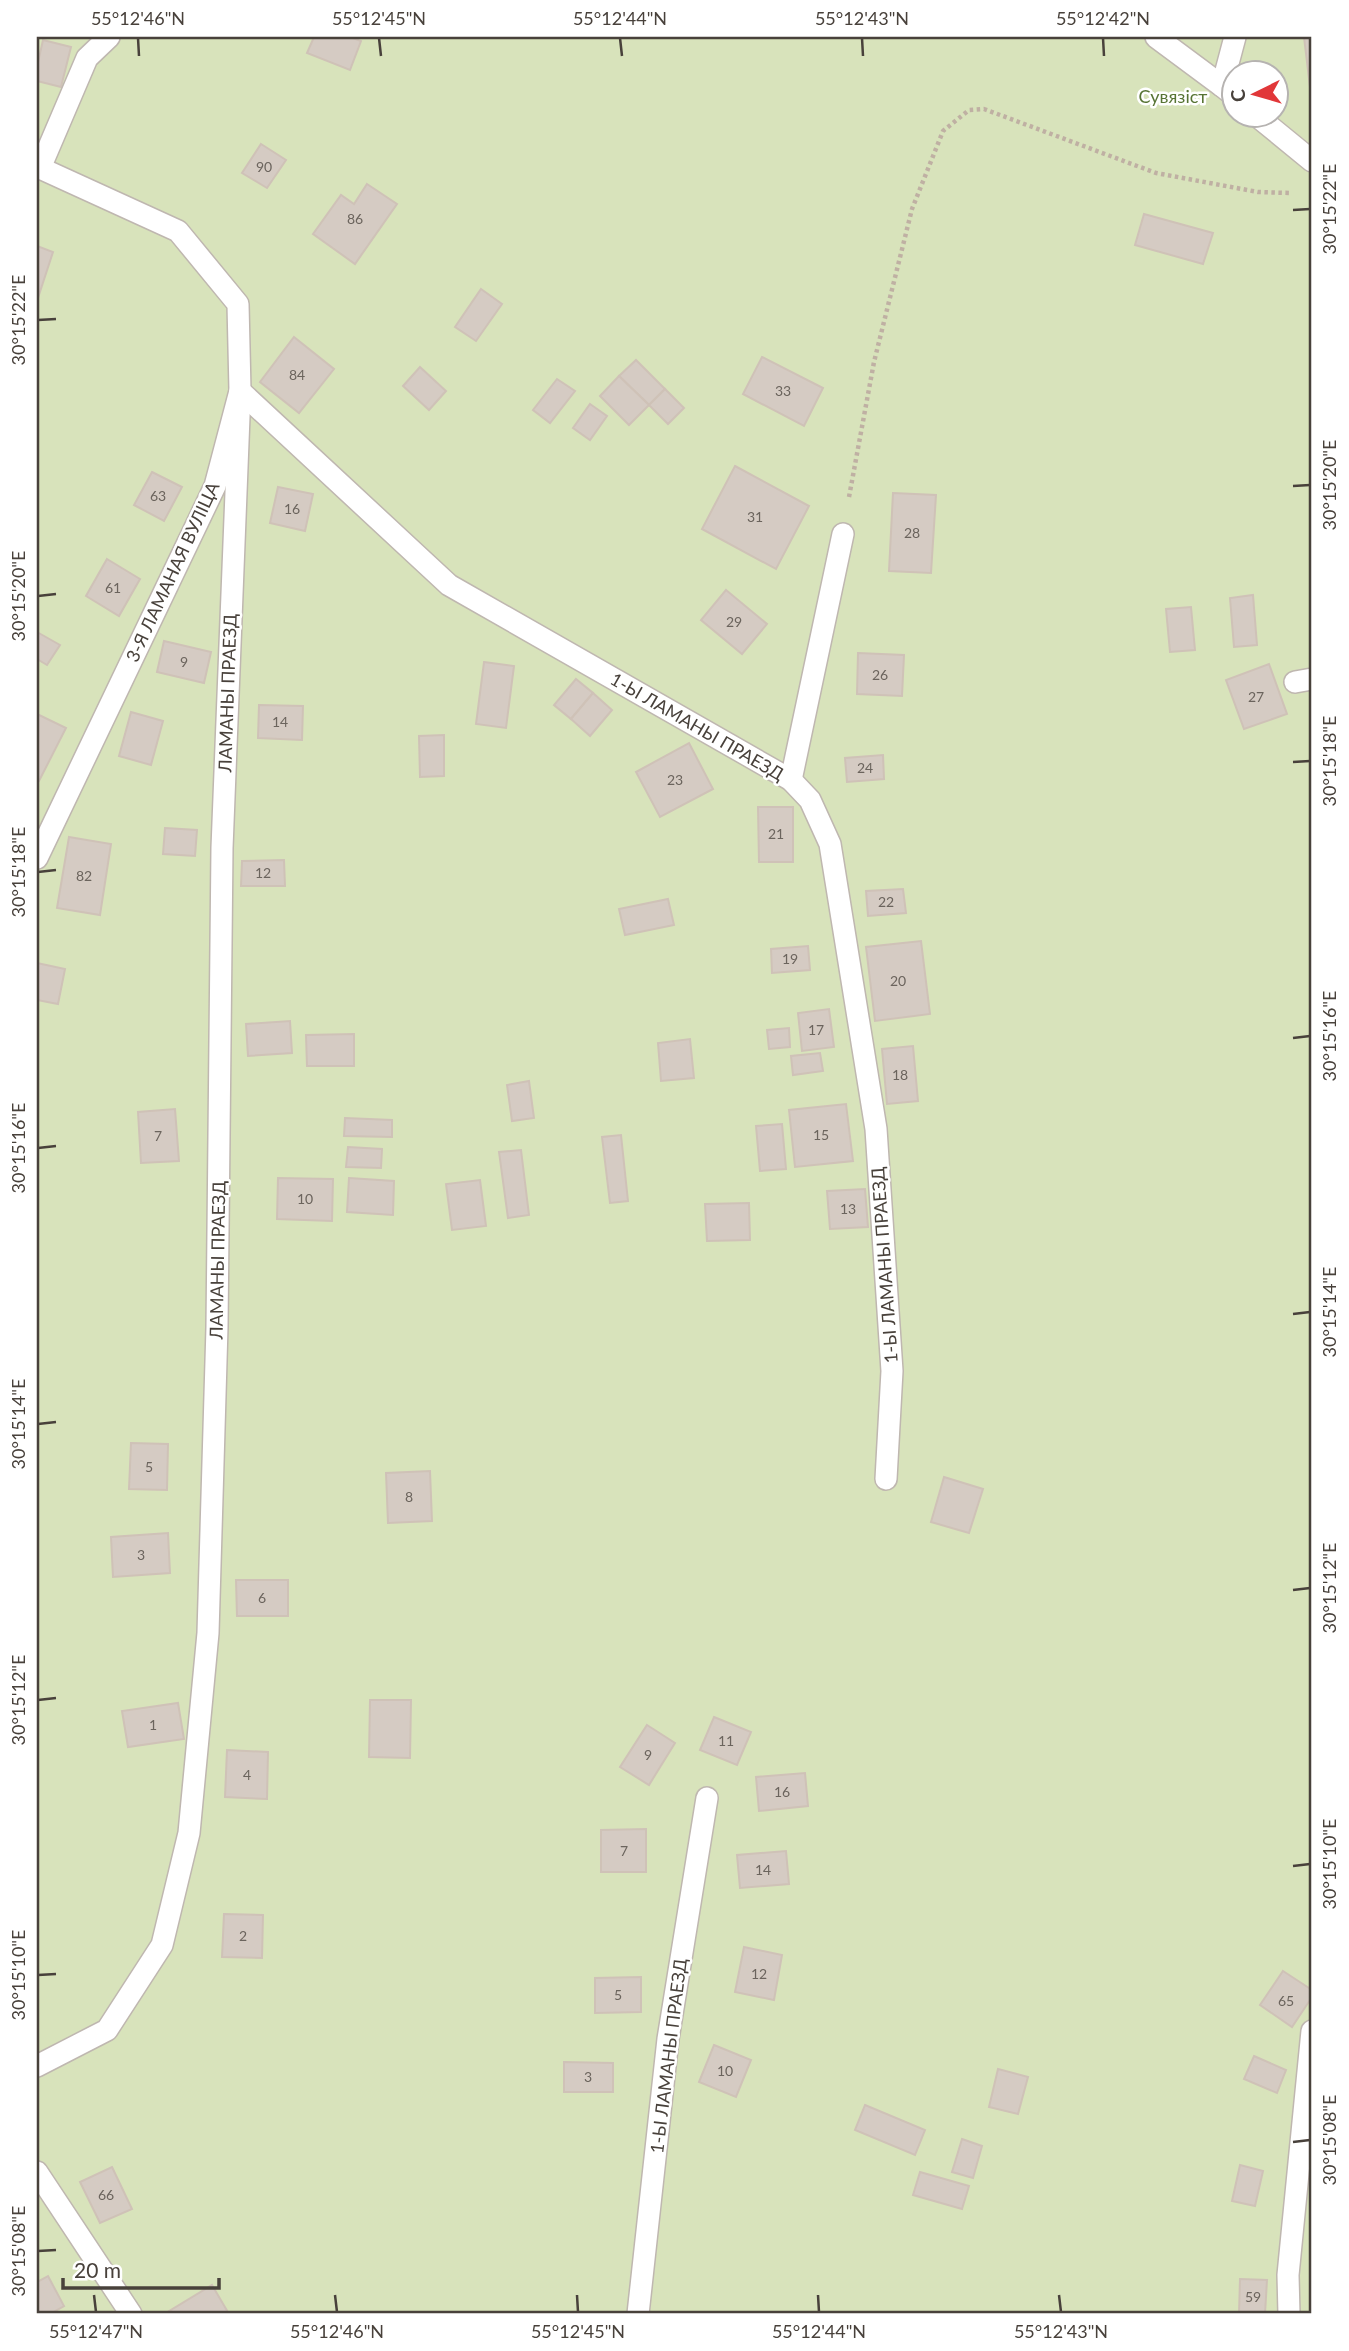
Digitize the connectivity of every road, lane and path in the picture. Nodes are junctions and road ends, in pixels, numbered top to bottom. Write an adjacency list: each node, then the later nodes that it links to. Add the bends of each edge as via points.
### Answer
1 (109, 37): 8 (lane, via 87,58)
2 (1156, 37): 5 (lane)
3 (1235, 37): 4 (lane)
4 (1232, 60)
5 (1220, 85)
6 (1274, 130): 7 (lane)
7 (1312, 162)
8 (39, 169): 10 (lane, 3-Я ЛАМАНАЯ ВУЛІЦА, via 178,231 238,304)
9 (1299, 193): 11 (path, via 1258,192 1156,173 984,109 969,110 943,131 912,209 874,362)
10 (240, 391): 12 (lane, 1-Ы ЛАМАНЫ ПРАЕЗД, via 449,585); 13 (lane, 3-Я ЛАМАНАЯ ВУЛІЦА, via 215,486); 17 (lane, ЛАМАНЫ ПРАЕЗД, via 222,848 217,1327 208,1633 189,1833 162,1945 107,2031)
11 (843, 534): 12 (lane)
12 (791, 780): 14 (lane, 1-Ы ЛАМАНЫ ПРАЕЗД, via 810,800 830,844 876,1129 892,1371)
13 (37, 858)
14 (886, 1479)
15 (707, 1798): 20 (lane, 1-Ы ЛАМАНЫ ПРАЕЗД, via 668,2039)
16 (1312, 2031): 21 (lane, via 1288,2275)
17 (37, 2066)
18 (37, 2172): 19 (lane)
19 (131, 2314)
20 (638, 2314)
21 (1289, 2314)

